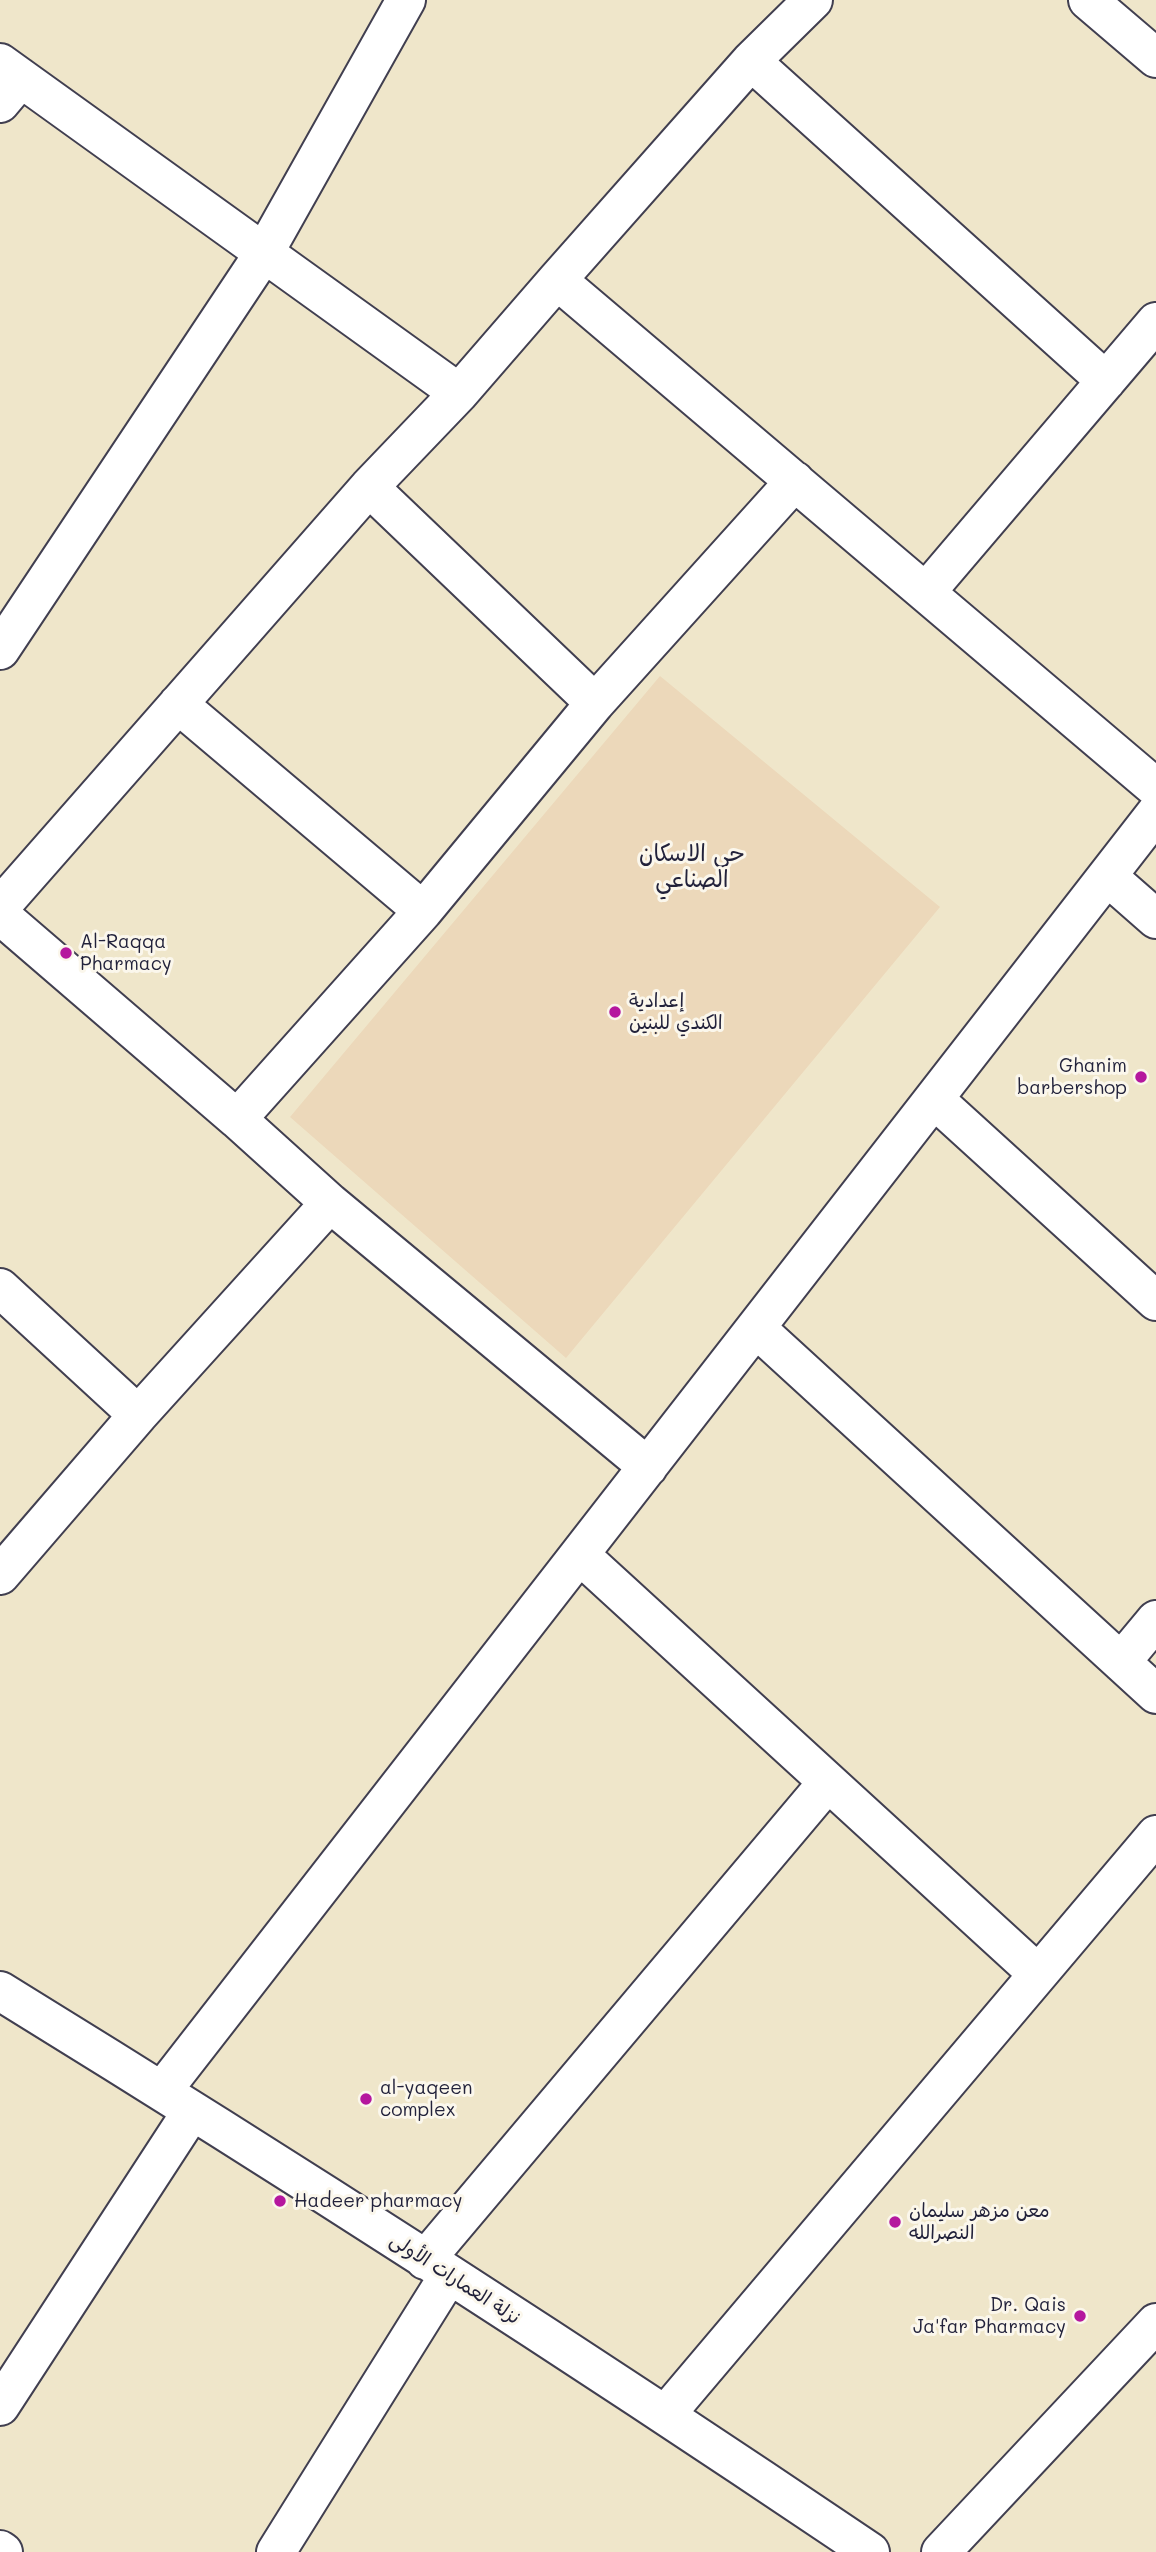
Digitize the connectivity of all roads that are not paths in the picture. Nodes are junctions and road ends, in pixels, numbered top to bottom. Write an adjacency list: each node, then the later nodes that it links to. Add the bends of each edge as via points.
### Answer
1 (406, 0): 7 (street)
2 (813, 0): 5 (street)
3 (1088, 0): 4 (street)
4 (1156, 58)
5 (751, 61): 8 (street); 10 (street)
6 (7, 81): 7 (street)
7 (264, 253): 11 (street); 15 (street)
8 (557, 279): 11 (street); 12 (street)
9 (1156, 323): 10 (street)
10 (1106, 381): 14 (street)
11 (459, 393): 13 (street)
12 (795, 481): 14 (street); 17 (street)
13 (369, 487): 16 (street); 17 (street)
14 (926, 592): 18 (street)
15 (0, 650)
16 (178, 704): 21 (street); 22 (street)
17 (595, 704): 22 (street)
18 (1156, 788)
19 (1156, 813): 20 (street)
20 (1107, 876): 24 (street); 25 (street)
21 (0, 907)
22 (424, 911): 26 (street)
23 (0, 915): 26 (street)
24 (1156, 919)
25 (934, 1099): 29 (street); 30 (street)
26 (237, 1119): 27 (street)
27 (330, 1203): 31 (street); 32 (street)
28 (0, 1288): 31 (street)
29 (1156, 1301)
30 (756, 1328): 32 (street); 36 (street)
31 (138, 1415): 34 (street)
32 (648, 1467): 33 (street)
33 (580, 1555): 38 (street); 42 (street)
34 (0, 1575)
35 (1156, 1620): 36 (street)
36 (1121, 1662): 37 (street)
37 (1156, 1694)
38 (828, 1782): 40 (street); 43 (street)
39 (1156, 1835): 40 (street)
40 (1038, 1974): 46 (street)
41 (0, 1991): 42 (street, نزلة العمارات الأولى)
42 (177, 2101): 43 (street, نزلة العمارات الأولى); 45 (street)
43 (437, 2267): 46 (street, نزلة العمارات الأولى); 47 (street)
44 (1156, 2323): 49 (street)
45 (0, 2406)
46 (666, 2414): 48 (street, نزلة العمارات الأولى)
47 (278, 2552)
48 (870, 2552)
49 (941, 2552)

